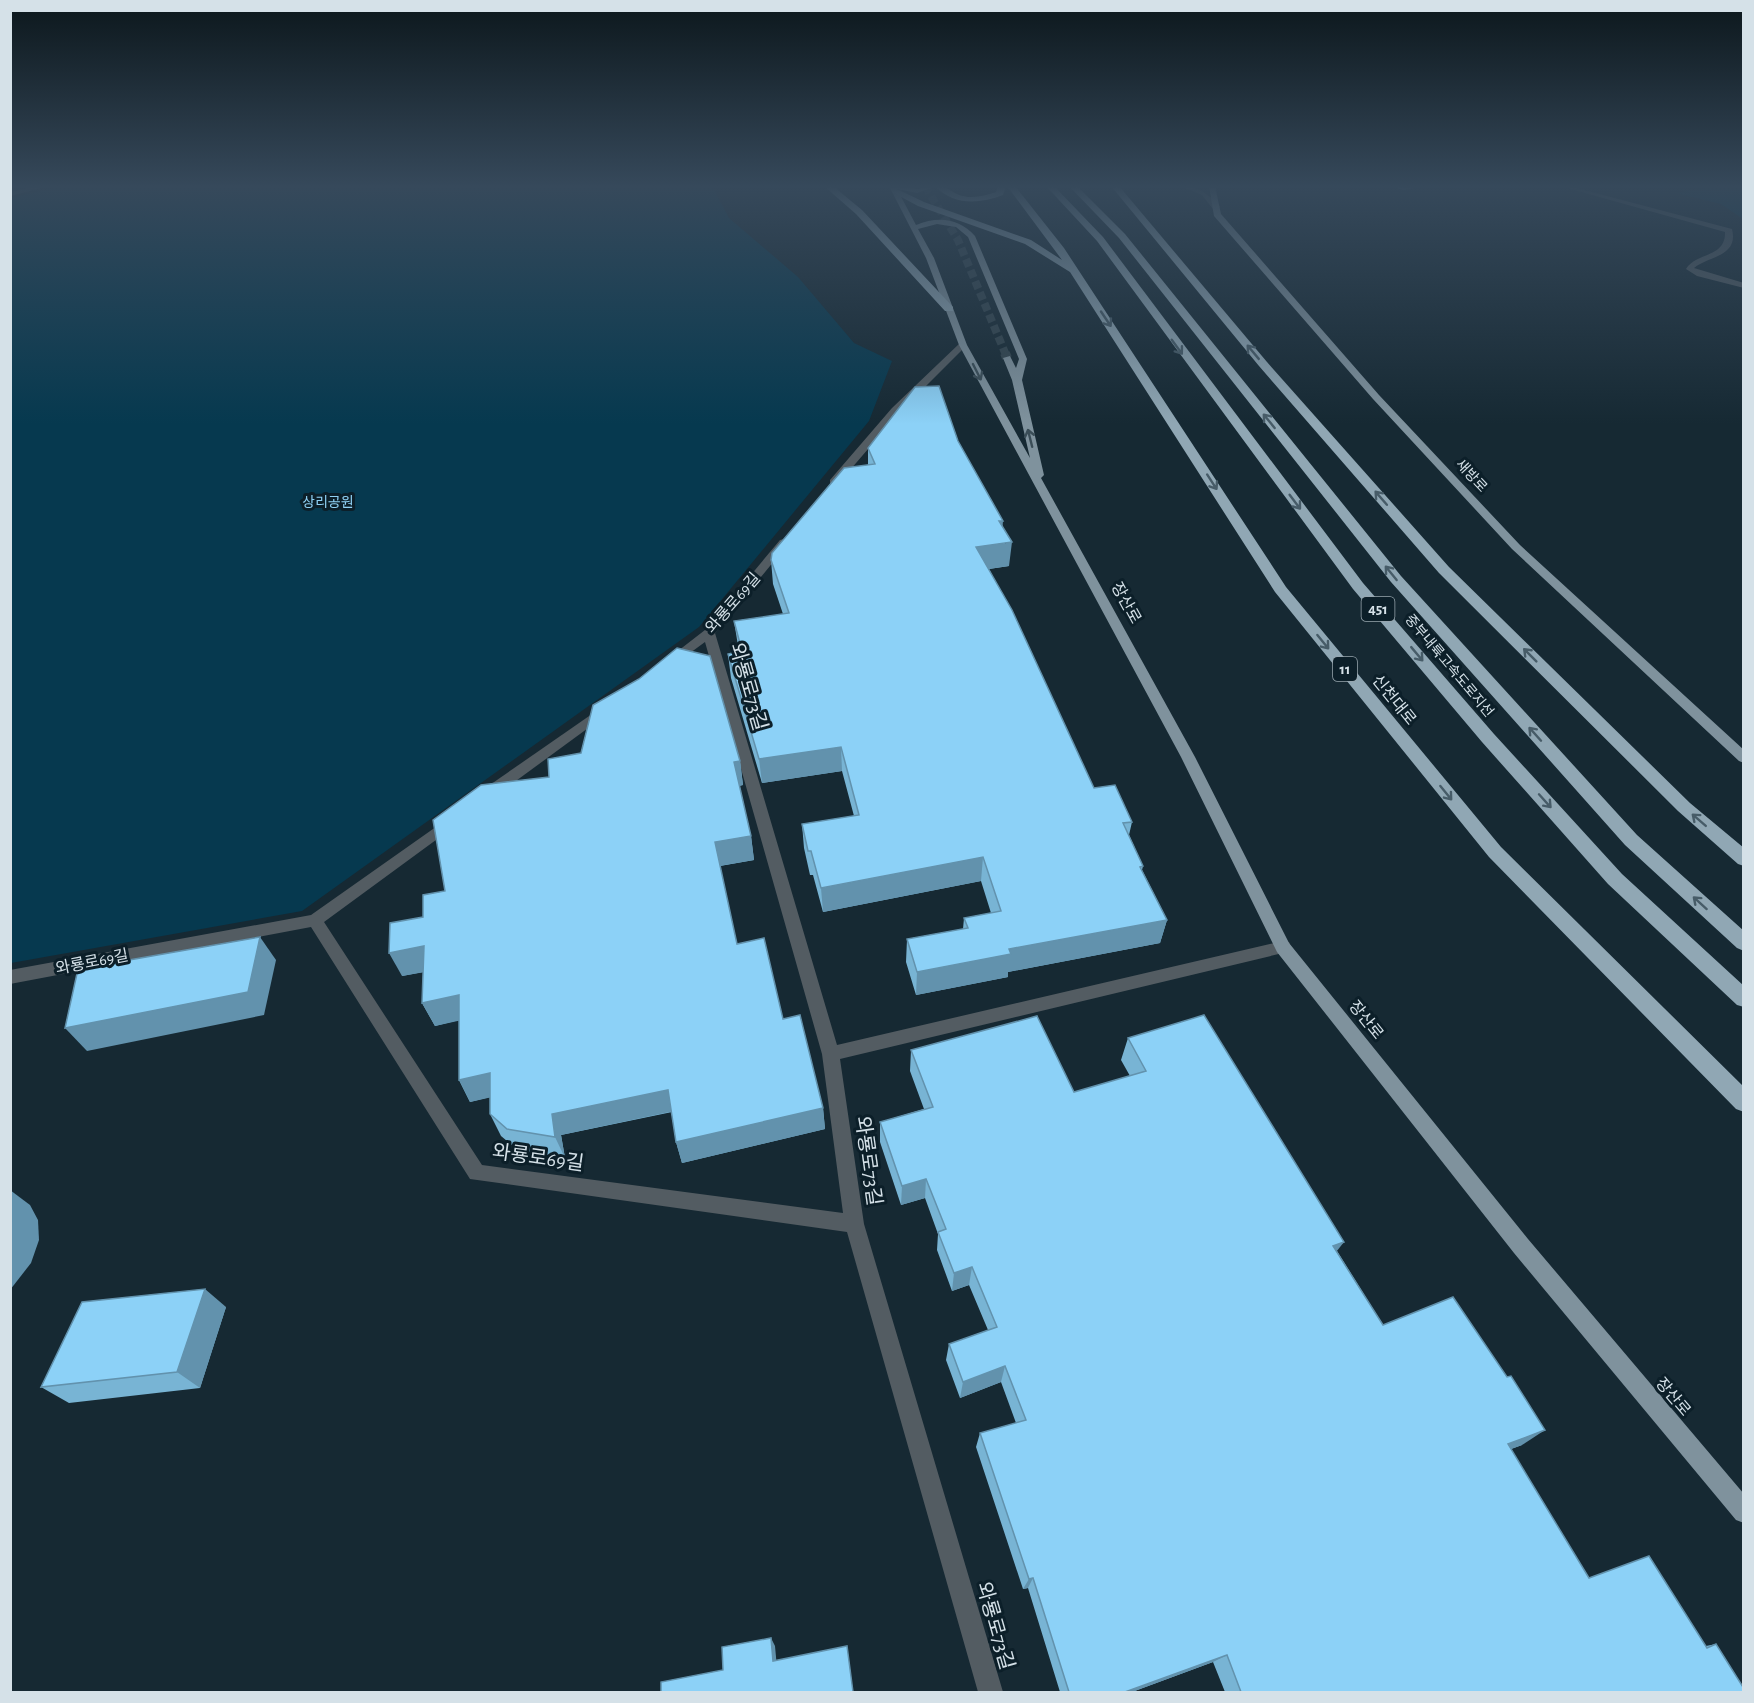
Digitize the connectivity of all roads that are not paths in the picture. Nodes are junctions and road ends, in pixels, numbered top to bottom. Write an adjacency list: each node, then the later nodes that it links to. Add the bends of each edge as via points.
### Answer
1 (909, 265): 13 (highway)
2 (933, 265): 13 (main road, 장산로)
3 (984, 265): 16 (main road, via 1023,359)
4 (1063, 265): 11 (highway)
5 (1070, 265): 11 (highway, 신천대로 / 11)
6 (1119, 265): 31 (highway, 중부내륙고속도로지선 / 451, one-way to 31, via 1373,604 1616,879)
7 (1146, 265): 28 (highway, 중부내륙고속도로지선 / 451, one-way to 7, via 1631,840 1396,579)
8 (1181, 265): 26 (highway, one-way to 8, via 1684,807 1444,570)
9 (1262, 265): 23 (main road, 새방로, via 1376,397 1516,547)
10 (1692, 265): 12 (street, via 1690,269 1700,274)
11 (1076, 274): 33 (highway, 신천대로 / 11, one-way to 33, via 1280,589 1495,852)
12 (1743, 286)
13 (949, 309): 14 (main road, 장산로)
14 (963, 345): 17 (street, via 888,417); 18 (main road, 장산로, one-way to 18)
15 (1007, 358): 16 (main road, 장산로)
16 (1017, 381): 18 (main road, 장산로, one-way to 16)
17 (828, 489)
18 (1044, 495): 29 (main road, 장산로, via 1188,757)
19 (791, 534): 20 (street, 와룡로69길)
20 (709, 633): 21 (street, 와룡로69길); 32 (street, 와룡로73길)
21 (661, 668)
22 (613, 703): 24 (street)
23 (1743, 758)
24 (479, 801)
25 (459, 815): 27 (street, 와룡로69길)
26 (1743, 859)
27 (315, 920): 30 (street, 와룡로69길); 34 (street, 와룡로69길, via 477,1173)
28 (1743, 943)
29 (1283, 947): 32 (street); 35 (main road, 장산로, via 1521,1246)
30 (10, 977)
31 (1743, 999)
32 (831, 1054): 34 (street, 와룡로73길)
33 (1743, 1102)
34 (854, 1224): 36 (street, 와룡로73길)
35 (1743, 1512)
36 (991, 1692)

